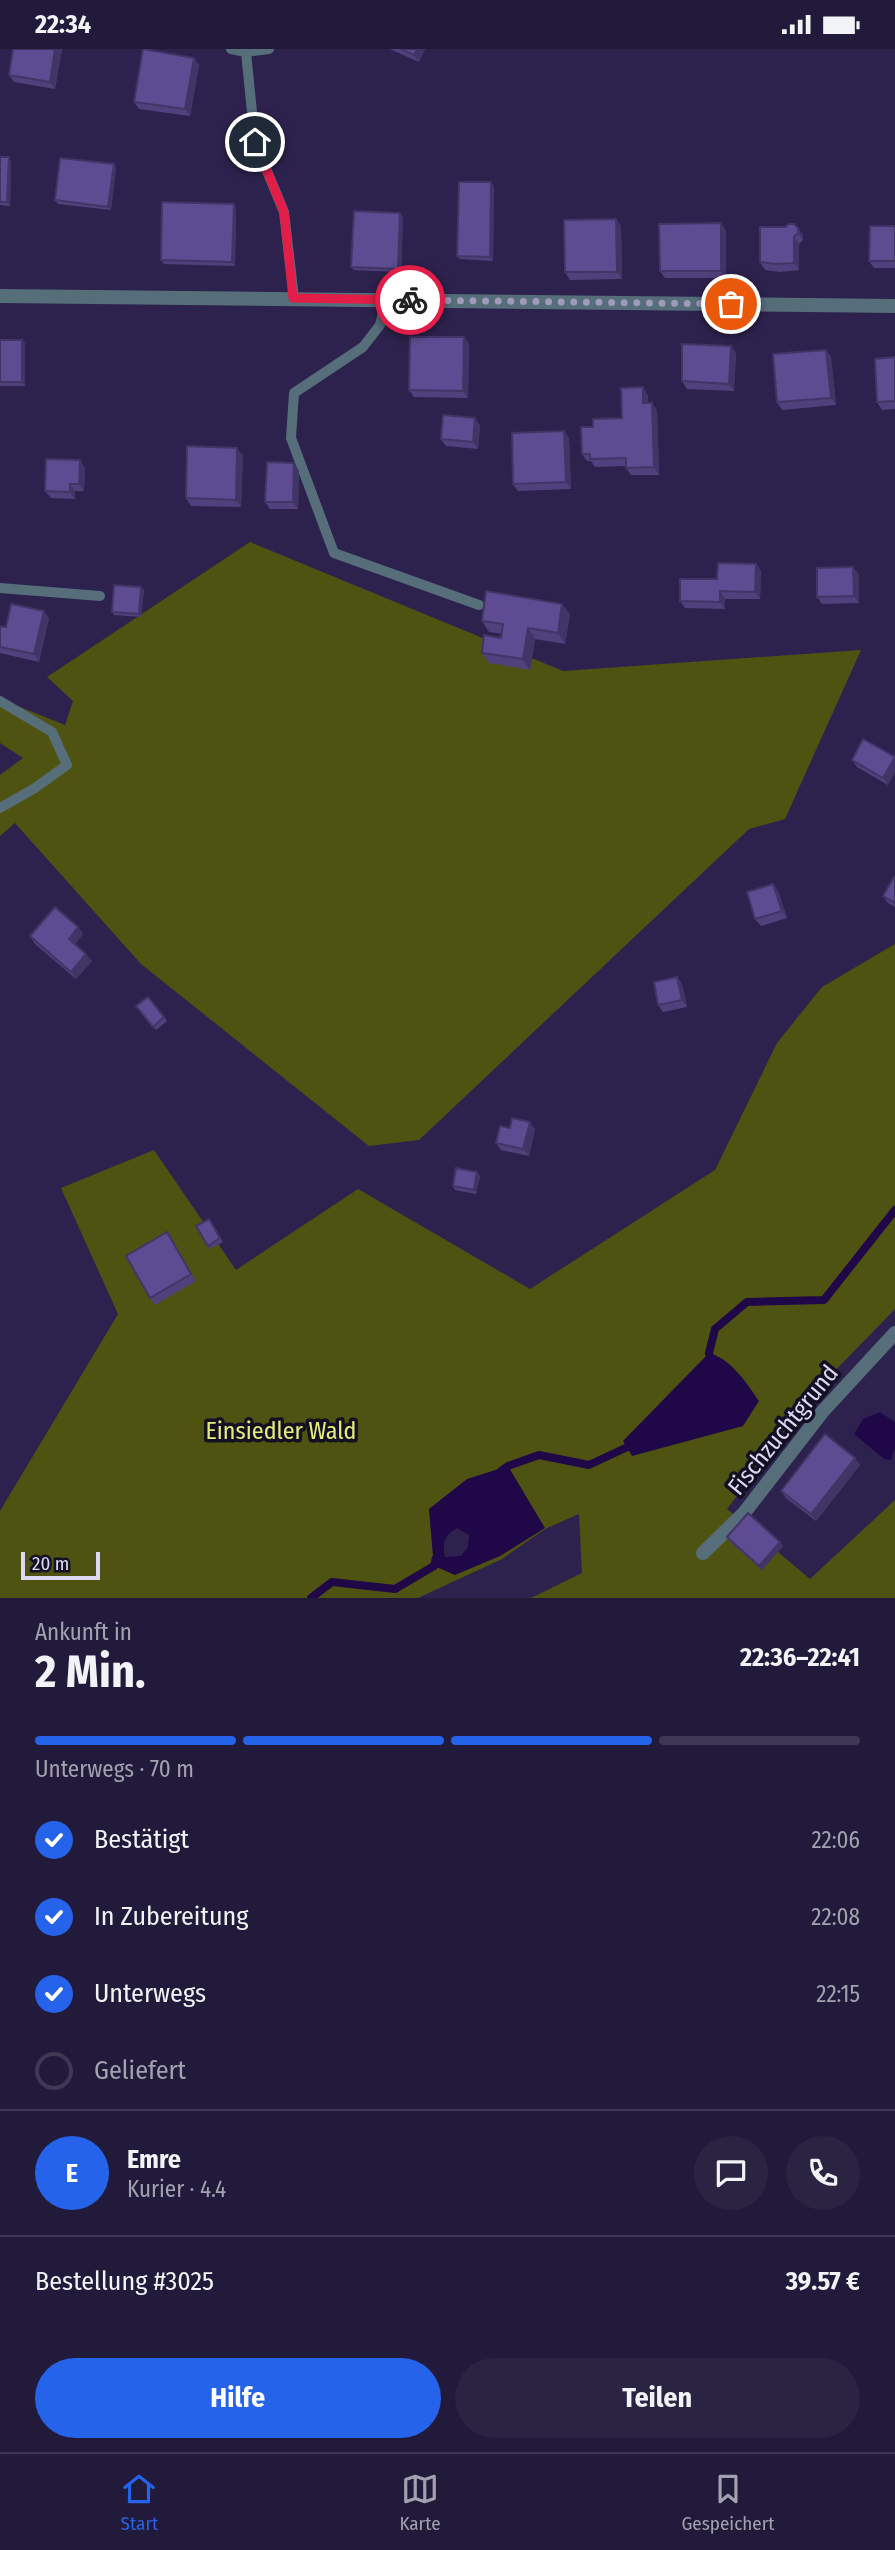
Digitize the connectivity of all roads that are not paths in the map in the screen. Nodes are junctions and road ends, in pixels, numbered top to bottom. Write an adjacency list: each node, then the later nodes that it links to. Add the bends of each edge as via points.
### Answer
1 (231, 49): 3 (lane)
2 (269, 49): 3 (lane)
3 (246, 52): 5 (lane, via 255,142 284,212)
4 (0, 296): 5 (street)
5 (293, 298): 6 (street)
6 (386, 299): 7 (street); 10 (lane, via 380,325 363,347 294,393 291,438 334,553)
7 (895, 306)
8 (0, 588): 9 (lane)
9 (100, 596)
10 (479, 605)
11 (0, 701): 12 (lane, via 52,732 67,765)
12 (0, 808)
13 (895, 1333): 14 (street, Fischzuchtgrund, via 823,1411 744,1513)
14 (703, 1553)

